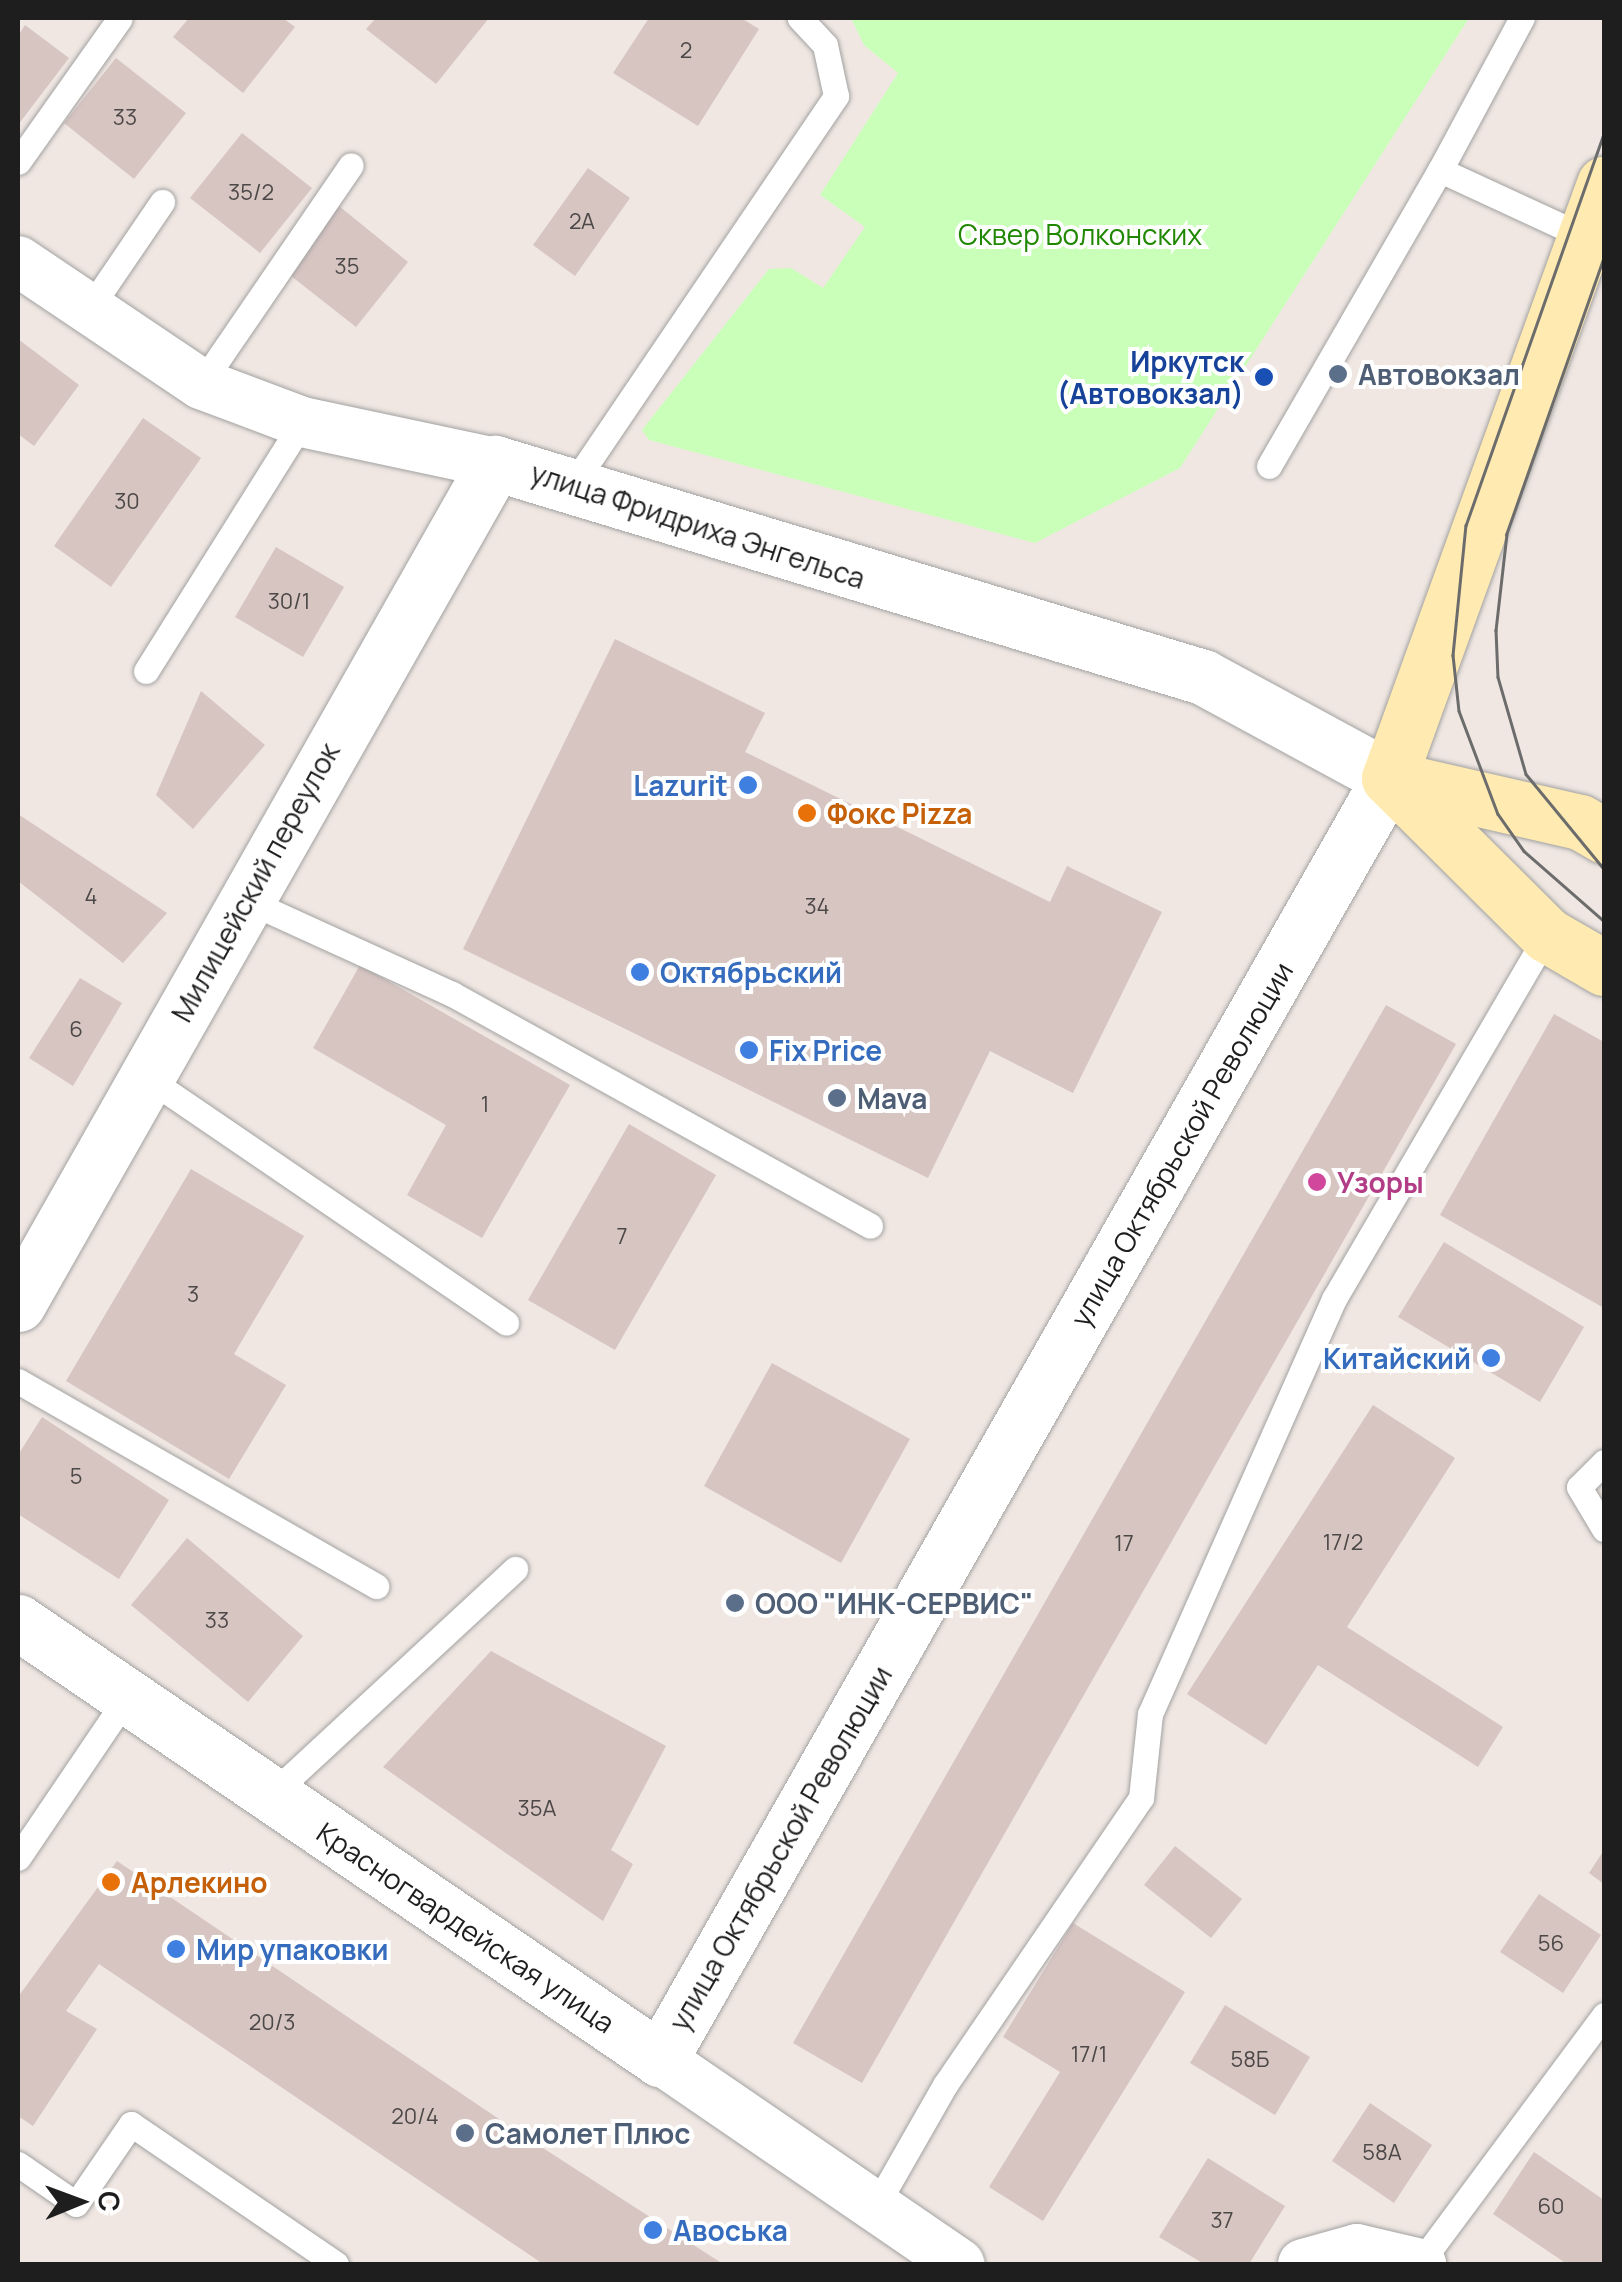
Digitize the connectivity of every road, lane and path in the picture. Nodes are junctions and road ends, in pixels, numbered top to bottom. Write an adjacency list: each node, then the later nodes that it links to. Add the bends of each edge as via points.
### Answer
1 (120, 18): 4 (lane)
2 (800, 18): 16 (lane, via 825,44 836,96)
3 (1522, 18): 6 (lane)
4 (18, 162)
5 (350, 165): 12 (lane)
6 (1440, 170): 9 (lane); 15 (lane)
7 (1604, 184): 9 (main road, улица Октябрьской Революции)
8 (162, 202): 11 (lane)
9 (1585, 237): 18 (main road, улица Октябрьской Революции)
10 (18, 261): 11 (street, улица Фридриха Энгельса)
11 (88, 311): 12 (street, улица Фридриха Энгельса)
12 (201, 384): 13 (street, улица Фридриха Энгельса)
13 (302, 422): 14 (street, улица Фридриха Энгельса); 17 (lane)
14 (495, 463): 16 (street, улица Фридриха Энгельса); 20 (street, Милицейский переулок)
15 (1269, 466)
16 (576, 480): 18 (street, улица Фридриха Энгельса, via 788,556 1203,677)
17 (146, 671)
18 (1390, 778): 19 (main road, улица Фридриха Энгельса, via 1580,822); 21 (main road, улица Фридриха Энгельса); 37 (street, улица Октябрьской Революции)
19 (1604, 836)
20 (248, 901): 23 (street, Милицейский переулок); 24 (lane, via 452,994)
21 (1547, 934): 22 (main road, улица Фридриха Энгельса); 39 (lane, via 1334,1299 1150,1714 1141,1798 966,2052)
22 (1604, 968)
23 (146, 1078): 25 (street, Милицейский переулок); 26 (lane)
24 (870, 1226)
25 (18, 1304)
26 (506, 1324)
27 (18, 1380): 31 (lane)
28 (1604, 1462): 29 (lane, via 1579,1487)
29 (1604, 1528)
30 (515, 1569): 34 (lane)
31 (376, 1586)
32 (18, 1622): 33 (street, Красногвардейская улица)
33 (127, 1696): 34 (street, Красногвардейская улица); 35 (lane)
34 (271, 1795): 37 (street, Красногвардейская улица)
35 (18, 1858)
36 (1604, 2015): 43 (lane)
37 (660, 2059): 39 (street, Красногвардейская улица)
38 (18, 2164): 40 (lane, via 76,2204 131,2124)
39 (892, 2238): 41 (street, Красногвардейская улица)
40 (336, 2264)
41 (959, 2264)
42 (1303, 2264): 43 (street, via 1357,2248)
43 (1421, 2264)

